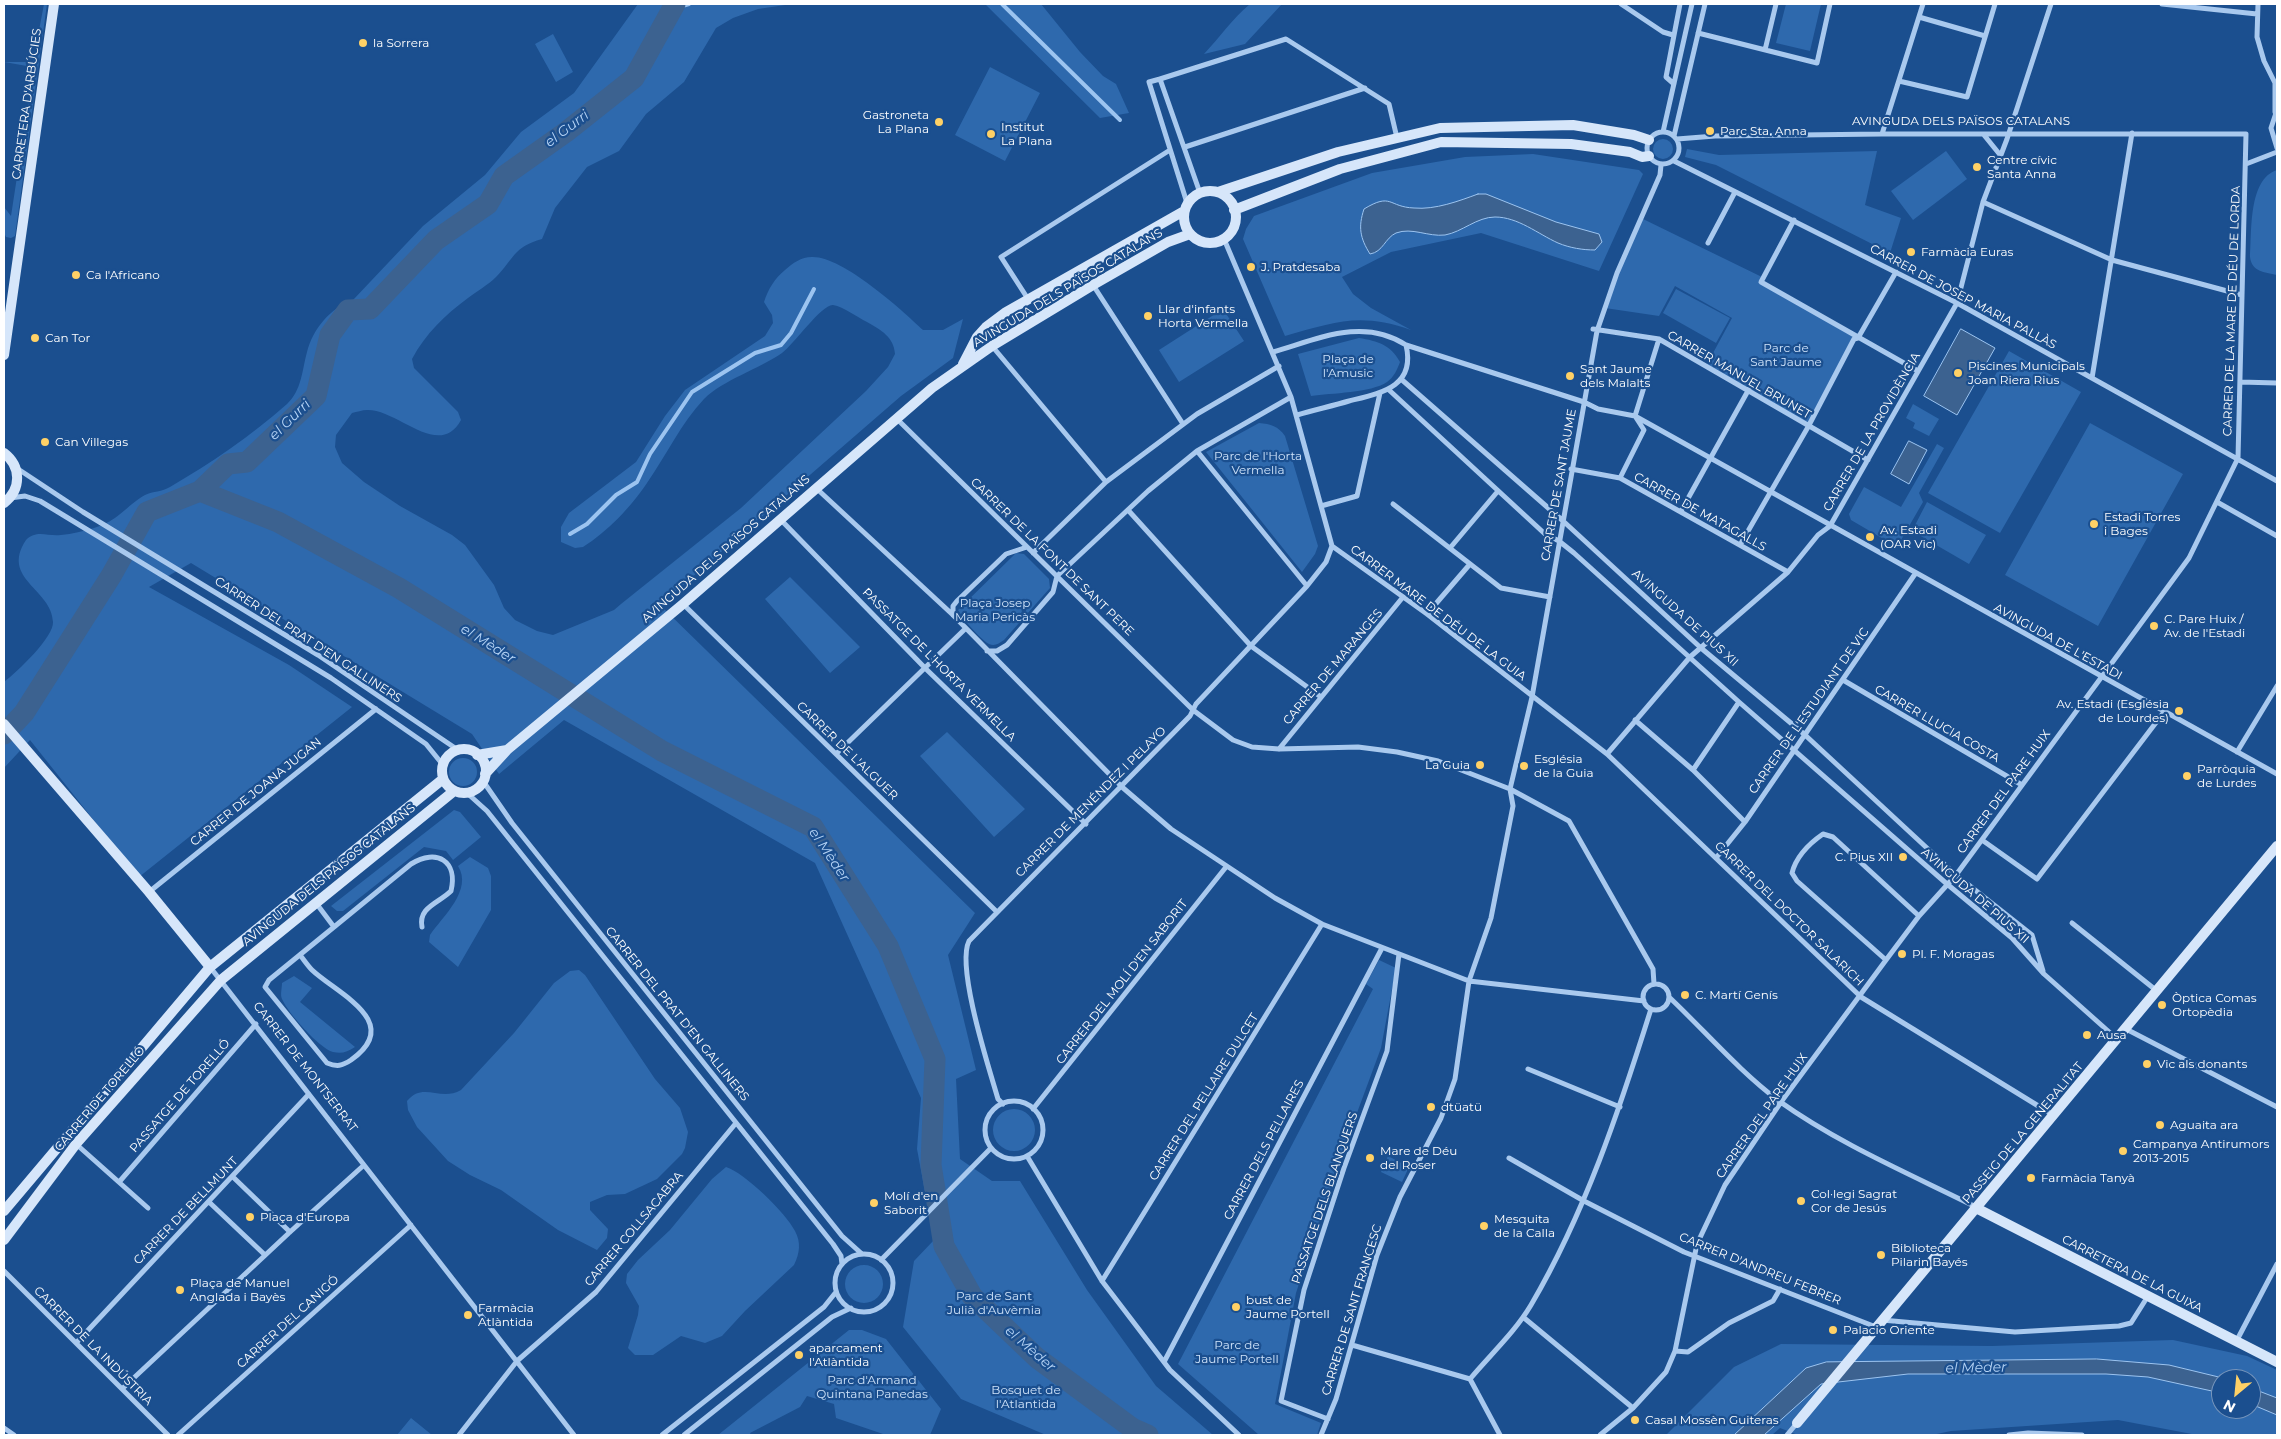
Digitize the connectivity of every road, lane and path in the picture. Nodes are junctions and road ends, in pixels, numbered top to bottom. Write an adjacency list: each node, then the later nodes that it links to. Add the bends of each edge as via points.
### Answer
1 (54, 4): 64 (street, CARRETERA D'ARBÚCIES)
2 (1621, 4): 16 (street, via 1663,32)
3 (1680, 4): 16 (street)
4 (1692, 4): 21 (street)
5 (1705, 4): 15 (street)
6 (1776, 4): 18 (street)
7 (1830, 4): 18 (street, via 1817,63)
8 (1923, 4): 14 (street)
9 (1994, 4): 17 (street)
10 (2051, 4): 27 (street, CARRER DE LA PROVIDÈNCIA)
11 (2162, 4): 13 (street)
12 (2258, 4): 13 (street)
13 (2257, 14): 22 (street, via 2257,38)
14 (1919, 17): 17 (street); 20 (street)
15 (1698, 33): 18 (street); 32 (street)
16 (1673, 35): 21 (street, via 1666,77)
17 (1985, 36): 20 (street, via 1967,97)
18 (1765, 50)
19 (1160, 79): 23 (street, via 1286,40); 34 (street); 35 (street, via 1149,82)
20 (1899, 81): 26 (street)
21 (1674, 84): 25 (street)
22 (2276, 84): 24 (street)
23 (1365, 88): 31 (street, via 1389,104); 34 (street)
24 (2276, 111): 36 (street, via 2271,128)
25 (1663, 132): 32 (street); 33 (street)
26 (1882, 134): 30 (street, AVINGUDA DELS PAÏSOS CATALANS); 32 (street, AVINGUDA DELS PAÏSOS CATALANS)
27 (2009, 134): 28 (street, AVINGUDA DELS PAÏSOS CATALANS); 30 (street, AVINGUDA DELS PAÏSOS CATALANS); 38 (street, CARRER DE LA PROVIDÈNCIA)
28 (2132, 134): 29 (street, AVINGUDA DELS PAÏSOS CATALANS); 52 (street)
29 (2246, 134): 40 (street, CARRER DE LA MARE DE DÉU DE LORDA)
30 (1984, 135): 38 (street)
31 (1397, 138): 33 (street, via 1440,128 1573,125); 42 (street, via 1338,152)
32 (1675, 138): 39 (street, via 1680,151)
33 (1648, 140): 37 (street)
34 (1185, 148): 44 (street)
35 (1170, 150): 46 (street); 56 (street, via 1001,257)
36 (2277, 150): 40 (street)
37 (1648, 156): 41 (street); 47 (street, via 1571,144 1441,142 1340,169)
38 (2001, 156): 45 (street, CARRER DE LA PROVIDÈNCIA)
39 (1674, 161): 41 (street); 43 (street, CARRER DE JOSEP MARIA PALLÀS)
40 (2246, 164): 55 (street, CARRER DE LA MARE DE DÉU DE LORDA)
41 (1660, 165): 58 (street, CARRER DE SANT JAUME, via 1660,175)
42 (1218, 192): 44 (street); 47 (street, via 1228,199)
43 (1735, 192): 48 (street, CARRER DE JOSEP MARIA PALLÀS); 51 (street)
44 (1200, 193): 46 (street)
45 (1983, 202): 52 (street); 57 (street, CARRER DE LA PROVIDÈNCIA)
46 (1186, 207): 49 (street, via 1186,227); 56 (street, AVINGUDA DELS PAÏSOS CATALANS)
47 (1234, 210): 50 (street, via 1234,226)
48 (1794, 220): 53 (street, CARRER DE JOSEP MARIA PALLÀS); 59 (street, via 1761,282)
49 (1190, 234): 50 (street, via 1206,242); 54 (street, AVINGUDA DELS PAÏSOS CATALANS, via 1168,242)
50 (1224, 239): 63 (street)
51 (1708, 243)
52 (2112, 260): 55 (street); 68 (street)
53 (1896, 272): 57 (street, CARRER DE JOSEP MARIA PALLÀS); 59 (street)
54 (1093, 284): 62 (street, AVINGUDA DELS PAÏSOS CATALANS); 80 (street)
55 (2242, 295): 70 (street, CARRER DE LA MARE DE DÉU DE LORDA)
56 (1028, 299): 66 (street, AVINGUDA DELS PAÏSOS CATALANS, via 986,327)
57 (1956, 304): 67 (street, CARRER DE LA PROVIDÈNCIA); 68 (street, CARRER DE JOSEP MARIA PALLÀS)
58 (1595, 330): 60 (street, CARRER MANUEL BRUNET); 76 (street, CARRER DE SANT JAUME)
59 (1858, 338): 67 (street); 81 (street, via 1854,339)
60 (1659, 339): 73 (street, CARRER MANUEL BRUNET); 78 (street)
61 (1406, 345): 63 (street, via 1391,335 1362,330 1327,336); 69 (street, via 1409,356); 76 (street, AVINGUDA DE L'ESTADI)
62 (992, 346): 66 (street, AVINGUDA DELS PAÏSOS CATALANS); 91 (street)
63 (1273, 352): 65 (street)
64 (4, 355)
65 (1279, 366): 75 (street); 80 (street)
66 (961, 367): 79 (street, AVINGUDA DELS PAÏSOS CATALANS)
67 (1918, 371): 86 (street, CARRER DE LA PROVIDÈNCIA)
68 (2092, 378): 85 (street, CARRER DE JOSEP MARIA PALLÀS)
69 (1401, 379): 72 (street); 102 (street, AVINGUDA DE PIUS XII)
70 (2240, 382): 71 (street); 85 (street, CARRER DE LA MARE DE DÉU DE LORDA)
71 (2277, 383)
72 (1389, 390): 74 (street); 93 (street, AVINGUDA DE PIUS XII)
73 (1749, 390): 81 (street, CARRER MANUEL BRUNET, via 1760,400); 84 (street)
74 (1380, 393): 77 (street); 98 (street, via 1357,496)
75 (1291, 397): 77 (street); 82 (street)
76 (1584, 402): 78 (street, AVINGUDA DE L'ESTADI, via 1598,409); 88 (street, CARRER DE SANT JAUME)
77 (1297, 415): 98 (street)
78 (1635, 416): 84 (street, AVINGUDA DE L'ESTADI); 89 (street, via 1644,430)
79 (897, 419): 92 (street, AVINGUDA DELS PAÏSOS CATALANS); 108 (street, CARRER DE LA FONT DE SANT PERE)
80 (1183, 424): 91 (street)
81 (1808, 426): 86 (street, CARRER MANUEL BRUNET); 94 (street)
82 (1197, 451): 99 (street); 115 (street)
83 (4, 453): 87 (street)
84 (1711, 458): 94 (street, AVINGUDA DE L'ESTADI); 100 (street)
85 (2238, 458): 90 (street, CARRER DE JOSEP MARIA PALLÀS); 96 (street, CARRER DEL PARE HUIX)
86 (1868, 460): 103 (street, CARRER DE LA PROVIDÈNCIA)
87 (15, 467): 95 (street, via 17,481); 140 (street, CARRER DEL PRAT D'EN GALLINERS, via 351,676)
88 (1571, 469): 89 (street, CARRER DE MATAGALLS); 102 (street, CARRER DE SANT JAUME)
89 (1620, 478): 100 (street, CARRER DE MATAGALLS)
90 (2277, 481)
91 (1106, 482): 110 (street)
92 (815, 488): 101 (street, AVINGUDA DELS PAÏSOS CATALANS); 120 (street)
93 (1498, 490): 105 (street, AVINGUDA DE PIUS XII, via 1545,534); 109 (street)
94 (1770, 492): 103 (street, AVINGUDA DE L'ESTADI); 106 (street)
95 (7, 500): 133 (street, CARRER DEL PRAT D'EN GALLINERS, via 25,496 40,501 331,678)
96 (2217, 502): 104 (street); 127 (street, CARRER DEL PARE HUIX, via 2189,558)
97 (1393, 504): 109 (street)
98 (1322, 506): 107 (street)
99 (1128, 510): 114 (street); 122 (street)
100 (1681, 511): 106 (street, CARRER DE MATAGALLS)
101 (779, 519): 118 (street, AVINGUDA DELS PAÏSOS CATALANS); 126 (street, PASSATGE DE L'HORTA VERMELLA)
102 (1562, 520): 105 (street, CARRER DE SANT JAUME); 123 (street, AVINGUDA DE PIUS XII)
103 (1830, 526): 112 (street, CARRER DE LA PROVIDÈNCIA, via 1818,535); 113 (street, AVINGUDA DE L'ESTADI)
104 (2277, 536)
105 (1559, 540): 117 (street, CARRER DE SANT JAUME); 125 (street, AVINGUDA DE PIUS XII)
106 (1740, 545): 112 (street, CARRER DE MATAGALLS)
107 (1332, 546): 115 (street, CARRER DE MENÉNDEZ I PELAYO, via 1326,562); 116 (street, CARRER MARE DE DÉU DE LA GUIA)
108 (1027, 547): 110 (street, CARRER DE LA FONT DE SANT PERE); 120 (street, via 1006,554 957,601)
109 (1450, 548): 111 (street)
110 (1033, 553): 114 (street, CARRER DE LA FONT DE SANT PERE)
111 (1470, 564): 117 (street, via 1501,588); 119 (street)
112 (1788, 572): 123 (street, CARRER DE LA PROVIDÈNCIA)
113 (1915, 574): 127 (street, AVINGUDA DE L'ESTADI); 128 (street, CARRER DE L'ESTUDIANT DE VIC)
114 (1057, 576): 124 (street, via 1053,592 1007,645 997,651); 134 (street, CARRER DE LA FONT DE SANT PERE)
115 (1307, 586): 122 (street, CARRER DE MENÉNDEZ I PELAYO)
116 (1404, 597): 119 (street, CARRER MARE DE DÉU DE LA GUIA); 131 (street, CARRER DE MARANGES)
117 (1550, 597): 130 (street, CARRER DE SANT JAUME)
118 (683, 604): 141 (street, AVINGUDA DELS PAÏSOS CATALANS); 144 (street, CARRER DE L'ALGUER)
119 (1427, 614): 130 (street, CARRER MARE DE DÉU DE LA GUIA)
120 (953, 615): 121 (street)
121 (965, 629): 124 (street); 126 (street)
122 (1251, 646): 131 (street); 134 (street, CARRER DE MENÉNDEZ I PELAYO)
123 (1701, 648): 125 (street, CARRER DE LA PROVIDÈNCIA); 138 (street, AVINGUDA DE PIUS XII)
124 (987, 651): 153 (street)
125 (1690, 657): 132 (street, AVINGUDA DE PIUS XII); 136 (street, CARRER DE LA PROVIDÈNCIA)
126 (925, 668): 144 (street); 158 (street, PASSATGE DE L'HORTA VERMELLA)
127 (2102, 677): 135 (street, AVINGUDA DE L'ESTADI); 152 (street, CARRER DEL PARE HUIX)
128 (1843, 680): 138 (street, CARRER DE L'ESTUDIANT DE VIC); 152 (street, CARRER LLUCIA COSTA)
129 (2277, 686): 143 (street)
130 (1532, 697): 145 (street, CARRER DEL DOCTOR SALARICH); 154 (street, CARRER DE SANT JAUME)
131 (1321, 698): 139 (street, CARRER DE MARANGES)
132 (1739, 702): 142 (street, AVINGUDA DE PIUS XII); 148 (street)
133 (376, 709): 147 (street, CARRER DEL PRAT D'EN GALLINERS, via 426,744); 165 (street, CARRER DE JOANA JUGAN)
134 (1193, 710): 139 (street, CARRER DE LA FONT DE SANT PERE, via 1233,740 1252,747); 153 (street, CARRER DE MENÉNDEZ I PELAYO)
135 (2164, 712): 143 (street, AVINGUDA DE L'ESTADI); 159 (street, via 2037,879)
136 (1635, 720): 145 (street, CARRER DE LA PROVIDÈNCIA); 148 (street)
137 (4, 724): 165 (street, CARRER DE MONTSERRAT)
138 (1804, 734): 142 (street, CARRER DE L'ESTUDIANT DE VIC); 163 (street, AVINGUDA DE PIUS XII)
139 (1279, 749): 154 (street, CARRER DE LA FONT DE SANT PERE, via 1358,746 1397,752 1438,761)
140 (458, 750): 146 (street); 147 (street, via 448,756)
141 (507, 750): 146 (street, AVINGUDA DELS PAÏSOS CATALANS); 150 (street, AVINGUDA DELS PAÏSOS CATALANS)
142 (1793, 750): 157 (street, CARRER DE L'ESTUDIANT DE VIC); 164 (street, AVINGUDA DE PIUS XII)
143 (2237, 752): 149 (street, AVINGUDA DE L'ESTADI)
144 (836, 754): 167 (street, CARRER DE L'ALGUER)
145 (1607, 754): 161 (street, CARRER DEL DOCTOR SALARICH)
146 (478, 755): 150 (street, via 485,766)
147 (443, 765): 151 (street)
148 (1693, 770): 157 (street)
149 (2277, 774)
150 (484, 778): 156 (street, via 478,788); 215 (street, CARRER DEL PRAT D'EN GALLINERS, via 512,823 657,1006 842,1236)
151 (443, 779): 155 (street); 177 (street, AVINGUDA DELS PAÏSOS CATALANS)
152 (2022, 785): 159 (street, CARRER DEL PARE HUIX)
153 (1122, 787): 158 (street, CARRER DE MENÉNDEZ I PELAYO); 162 (street, via 1171,829)
154 (1510, 789): 180 (street, CARRER DE SANT FRANCESC, via 1513,806 1490,918); 181 (street, CARRER DE LA FONT DE SANT PERE, via 1569,821 1654,969)
155 (454, 791): 156 (street); 166 (street, AVINGUDA DELS PAÏSOS CATALANS)
156 (467, 793): 198 (street, CARRER DEL PRAT D'EN GALLINERS, via 487,810)
157 (1745, 822): 161 (street, CARRER DE L'ESTUDIANT DE VIC)
158 (1086, 824): 167 (street, CARRER DE MENÉNDEZ I PELAYO)
159 (1982, 840): 163 (street, CARRER DEL PARE HUIX)
160 (2277, 846): 182 (street, PASSEIG DE LA GENERALITAT)
161 (1716, 858): 184 (street, CARRER DEL DOCTOR SALARICH)
162 (1226, 867): 170 (street); 196 (street, CARRER DEL MOLÍ D'EN SABORIT)
163 (1956, 875): 164 (street, CARRER DEL PARE HUIX); 178 (street, AVINGUDA DE PIUS XII, via 2032,935)
164 (1947, 884): 168 (street, CARRER DEL PARE HUIX); 178 (street, AVINGUDA DE PIUS XII, via 2012,938)
165 (149, 892): 177 (street, CARRER DE MONTSERRAT)
166 (316, 903): 171 (street); 179 (street, AVINGUDA DELS PAÏSOS CATALANS)
167 (997, 912): 193 (street, CARRER DE MENÉNDEZ I PELAYO, via 969,941 965,960 979,1030 998,1099)
168 (1919, 916): 176 (street, CARRER DEL PARE HUIX); 176 (street, via 1833,837 1823,834 1794,863 1792,873 1797,881)
169 (2072, 923): 182 (street)
170 (1322, 924): 173 (street); 221 (street, CARRER DEL PELLAIRE DULCET)
171 (334, 927): 172 (street, via 411,864 422,857 434,855 451,869 454,878 451,891 424,911 420,920); 175 (street)
172 (422, 927)
173 (1382, 948): 174 (street); 233 (street, CARRER DELS PELLAIRES)
174 (1399, 954): 180 (street); 238 (street, PASSATGE DELS BLANQUERS, via 1387,1051 1304,1290 1281,1401)
175 (300, 955): 175 (street, via 269,980 266,990 327,1063 344,1065 366,1046 370,1025 357,1003 312,970)
176 (1886, 960): 184 (street, CARRER DEL PARE HUIX)
177 (210, 967): 179 (street, CARRER DE MONTSERRAT); 210 (street, CARRER DE TORELLÓ)
178 (2044, 974): 189 (street)
179 (221, 980): 187 (street, CARRER DE MONTSERRAT); 199 (street, CARRER DE TORELLÓ)
180 (1469, 981): 185 (street); 230 (street, CARRER DE SANT FRANCESC, via 1454,1079 1441,1118 1400,1197 1378,1255)
181 (1654, 984): 183 (street, via 1663,986); 185 (street, via 1646,989)
182 (2157, 991): 188 (street, PASSEIG DE LA GENERALITAT)
183 (1669, 997): 186 (street, via 1663,1008); 192 (street)
184 (1861, 997): 192 (street, CARRER DEL PARE HUIX); 197 (street, CARRER DEL DOCTOR SALARICH)
185 (1644, 1001): 186 (street)
186 (1651, 1009): 194 (street)
187 (256, 1024): 191 (street, CARRER DE MONTSERRAT); 205 (street, PASSATGE DE TORELLÓ)
188 (2126, 1029): 189 (street, PASSEIG DE LA GENERALITAT); 195 (street)
189 (2118, 1039): 197 (street, PASSEIG DE LA GENERALITAT)
190 (1528, 1069): 194 (street)
191 (309, 1094): 203 (street, CARRER DE MONTSERRAT); 204 (street, CARRER DE BELLMUNT)
192 (1781, 1102): 209 (street, via 1845,1141); 216 (street, CARRER DEL PARE HUIX, via 1725,1185)
193 (1003, 1104): 196 (street, via 1019,1102); 200 (street, via 995,1108 986,1123 985,1132)
194 (1620, 1106): 206 (street)
195 (2277, 1107)
196 (1033, 1109): 201 (street, via 1039,1115 1043,1131 1038,1147)
197 (2054, 1115): 209 (street, PASSEIG DE LA GENERALITAT)
198 (736, 1123): 218 (street, CARRER DEL PRAT D'EN GALLINERS, via 833,1244); 232 (street, CARRER COLLSACABRA, via 596,1292)
199 (76, 1144): 205 (street); 213 (street, CARRER DE TORELLÓ)
200 (991, 1148): 201 (street, via 1012,1159); 217 (street)
201 (1027, 1156): 221 (street)
202 (1509, 1158): 206 (street, CARRER D'ANDREU FEBRER)
203 (364, 1165): 211 (street, CARRER DE MONTSERRAT); 212 (street)
204 (233, 1177): 207 (street, CARRER DE BELLMUNT); 212 (street)
205 (120, 1181): 208 (street)
206 (1584, 1201): 216 (street, CARRER D'ANDREU FEBRER); 226 (street)
207 (209, 1202): 214 (street); 229 (street, CARRER DE BELLMUNT)
208 (148, 1208)
209 (1976, 1208): 224 (street, CARRETERA DE LA GUIXA); 227 (street, PASSEIG DE LA GENERALITAT)
210 (4, 1210)
211 (411, 1225): 232 (street, CARRER DE MONTSERRAT); 243 (street, CARRER DEL CANIGÓ)
212 (290, 1232): 214 (street)
213 (4, 1240)
214 (266, 1254): 236 (street)
215 (862, 1254): 217 (street); 218 (street)
216 (1694, 1256): 222 (street, CARRER D'ANDREU FEBRER); 231 (street, CARRER DEL PARE HUIX)
217 (881, 1260): 225 (street, via 892,1276 890,1295 873,1310)
218 (842, 1264): 223 (street, via 836,1279)
219 (2277, 1264): 228 (street)
220 (4, 1271): 229 (street, CARRER DE LA INDÚSTRIA)
221 (1102, 1281): 233 (street)
222 (1780, 1289): 227 (street, CARRER D'ANDREU FEBRER); 231 (street, via 1773,1302 1729,1323 1688,1352)
223 (836, 1292): 225 (street); 246 (street, via 824,1307)
224 (2148, 1296): 227 (street, CARRER D'ANDREU FEBRER, via 2131,1323 2119,1326 2014,1332); 228 (street, CARRETERA DE LA GUIXA)
225 (851, 1308): 247 (street, via 832,1317)
226 (1523, 1317): 235 (street); 237 (street)
227 (1879, 1324): 239 (street, PASSEIG DE LA GENERALITAT)
228 (2237, 1340): 234 (street, CARRETERA DE LA GUIXA)
229 (77, 1342): 236 (street, CARRER DE LA INDÚSTRIA)
230 (1352, 1345): 235 (street); 238 (street, CARRER DE SANT FRANCESC)
231 (1674, 1351): 237 (street, CARRER DEL PARE HUIX, via 1666,1372)
232 (517, 1361): 244 (street, CARRER COLLSACABRA); 245 (street, CARRER DE MONTSERRAT)
233 (1164, 1362): 248 (street)
234 (2277, 1362)
235 (1470, 1379): 250 (street)
236 (122, 1388): 242 (street, CARRER DE LA INDÚSTRIA)
237 (1633, 1408): 251 (street, CARRER DEL PARE HUIX)
238 (1328, 1419): 249 (street, CARRER DE SANT FRANCESC)
239 (1797, 1423): 252 (street, PASSEIG DE LA GENERALITAT)
240 (4, 1428): 241 (street)
241 (14, 1435)
242 (168, 1435)
243 (178, 1435)
244 (459, 1435)
245 (574, 1435)
246 (662, 1435)
247 (684, 1435)
248 (1239, 1435)
249 (1321, 1435)
250 (1500, 1435)
251 (1600, 1435)
252 (1789, 1435)
253 (2009, 1435): 254 (street)
254 (2082, 1435)

